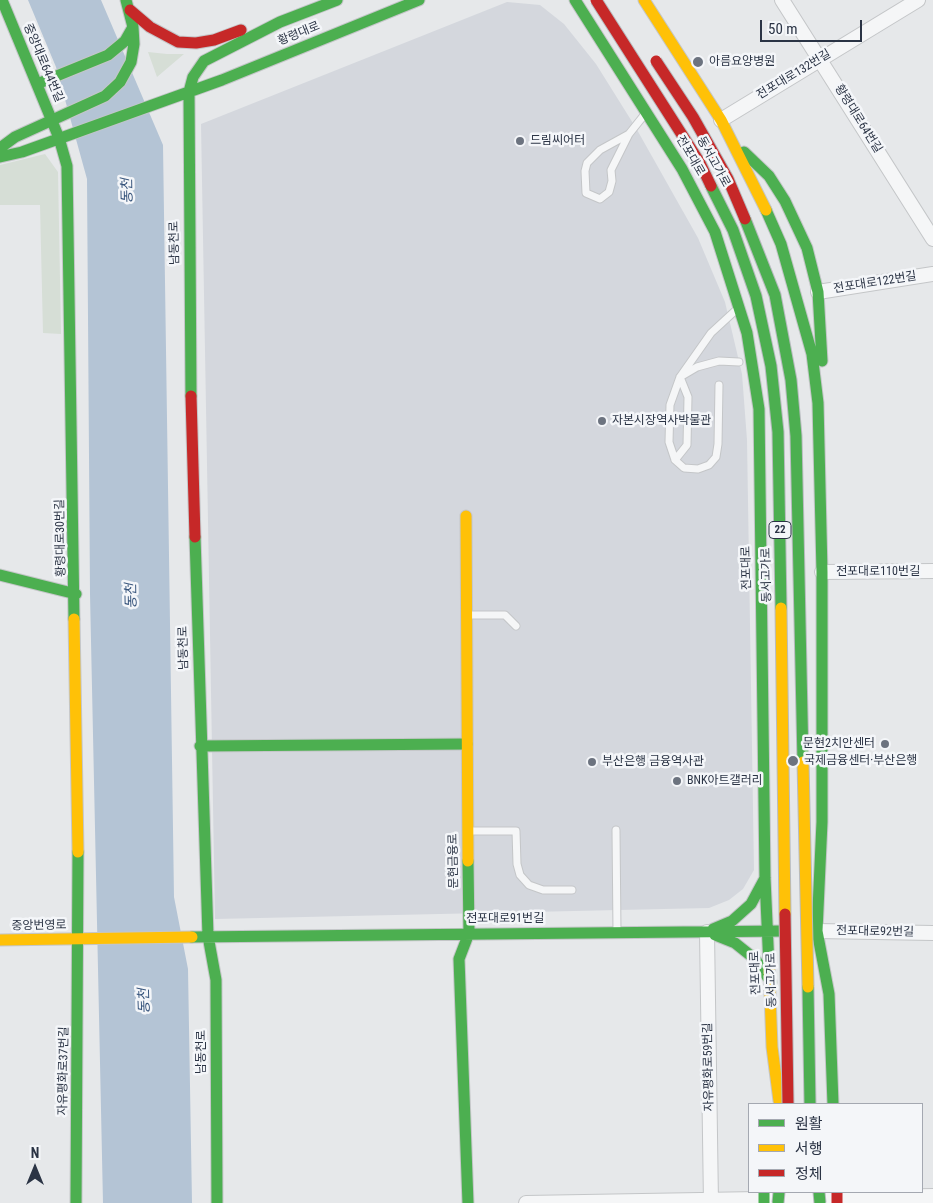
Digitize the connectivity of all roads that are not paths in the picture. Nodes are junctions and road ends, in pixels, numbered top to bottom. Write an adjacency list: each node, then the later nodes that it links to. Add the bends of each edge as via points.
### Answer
1 (2, 0): 14 (main road, 중앙대로644번길)
2 (337, 0): 10 (main road, 황령대로)
3 (419, 0): 15 (main road, 황령대로)
4 (575, 0): 16 (main road, 전포대로)
5 (596, 0): 62 (main road, 동서고가로 / 22, bridge, via 700,163 733,230 756,296 771,366 778,432)
6 (782, 0): 13 (street, 황령대로64번길)
7 (918, 0): 13 (street, 전포대로132번길)
8 (646, 1): 18 (main road)
9 (128, 5): 10 (main road, via 160,34 178,42 214,40 253,25); 11 (main road)
10 (280, 22): 15 (main road, 황령대로, via 204,61 193,77)
11 (134, 27): 14 (main road, via 126,41 108,55); 17 (main road, via 131,62 120,82 105,96)
12 (647, 48): 63 (main road, 동서고가로 / 22, bridge, via 693,117 740,206 775,295 791,380 796,436)
13 (820, 60): 18 (street, 전포대로132번길); 24 (street, 황령대로64번길)
14 (37, 84): 17 (main road, 중앙대로644번길)
15 (189, 92): 20 (main road, 황령대로); 41 (main road, 남동천로, via 189,309)
16 (647, 112): 19 (lane); 27 (main road, 전포대로, via 715,232)
17 (52, 120): 20 (main road, 중앙대로644번길); 22 (main road, via 15,137)
18 (721, 120): 21 (main road)
19 (629, 134): 19 (lane, via 600,150 587,162 586,192 600,199 609,192 611,170)
20 (58, 138): 23 (main road, 황령대로); 37 (main road, 황령대로30번길, via 68,189)
21 (734, 145): 26 (main road, via 752,157 785,201 807,248); 31 (main road, via 781,244 812,354)
22 (0, 148)
23 (0, 157)
24 (933, 239)
25 (933, 274): 26 (street, 전포대로122번길)
26 (818, 292): 31 (main road, via 822,369)
27 (740, 307): 29 (lane, via 711,333); 42 (main road, 전포대로, via 753,361 759,409)
28 (739, 362): 29 (lane, via 719,361 697,367)
29 (680, 377): 32 (lane, via 670,405 669,442); 32 (lane, via 688,397 688,444)
30 (719, 385): 32 (lane, via 716,456 709,465 698,469 684,468)
31 (818, 403): 34 (main road)
32 (675, 460)
33 (466, 516): 38 (main road, 문현금융로)
34 (822, 572): 35 (street, 전포대로110번길); 43 (main road)
35 (933, 572)
36 (0, 575): 37 (main road)
37 (76, 594): 56 (main road, 황령대로30번길)
38 (466, 616): 39 (lane, via 505,615); 40 (main road, 문현금융로)
39 (516, 626)
40 (467, 744): 41 (main road); 45 (main road, 문현금융로)
41 (200, 746): 55 (main road, 남동천로)
42 (764, 809): 43 (main road, via 783,836 809,836); 46 (main road, 전포대로)
43 (822, 822): 48 (main road)
44 (616, 830): 49 (lane)
45 (468, 831): 47 (lane, via 516,831 517,864 520,875 529,885 543,890); 52 (main road, 문현금융로)
46 (765, 878): 50 (main road, via 751,904 732,921); 51 (main road, 전포대로)
47 (572, 890)
48 (817, 931): 51 (main road, 전포대로91번길); 53 (street, 전포대로92번길); 64 (main road); 65 (main road, via 829,994)
49 (617, 932): 50 (main road, 전포대로91번길); 52 (main road, 전포대로91번길)
50 (706, 932): 51 (main road, 전포대로91번길); 58 (main road, via 742,948 755,959); 71 (street, 자유평화로59번길)
51 (768, 932): 58 (main road, 전포대로)
52 (469, 933): 55 (main road, 전포대로91번길); 74 (main road, 문현금융로, via 459,959)
53 (933, 933)
54 (194, 936): 55 (main road, 전포대로91번길); 56 (main road, 중앙번영로)
55 (208, 936): 73 (main road, 남동천로, via 216,980)
56 (79, 938): 57 (main road, 중앙번영로); 72 (main road, 자유평화로37번길)
57 (0, 940)
58 (771, 982): 59 (main road, 전포대로)
59 (772, 1047): 60 (main road); 61 (main road, 전포대로)
60 (767, 1095)
61 (779, 1103)
62 (788, 1103)
63 (810, 1103)
64 (816, 1103)
65 (833, 1103)
66 (933, 1196): 70 (street)
67 (764, 1197): 68 (street); 71 (street)
68 (782, 1197): 69 (street)
69 (815, 1197): 70 (street)
70 (837, 1197)
71 (711, 1201): 75 (street)
72 (76, 1203)
73 (217, 1203)
74 (468, 1203)
75 (526, 1203)

